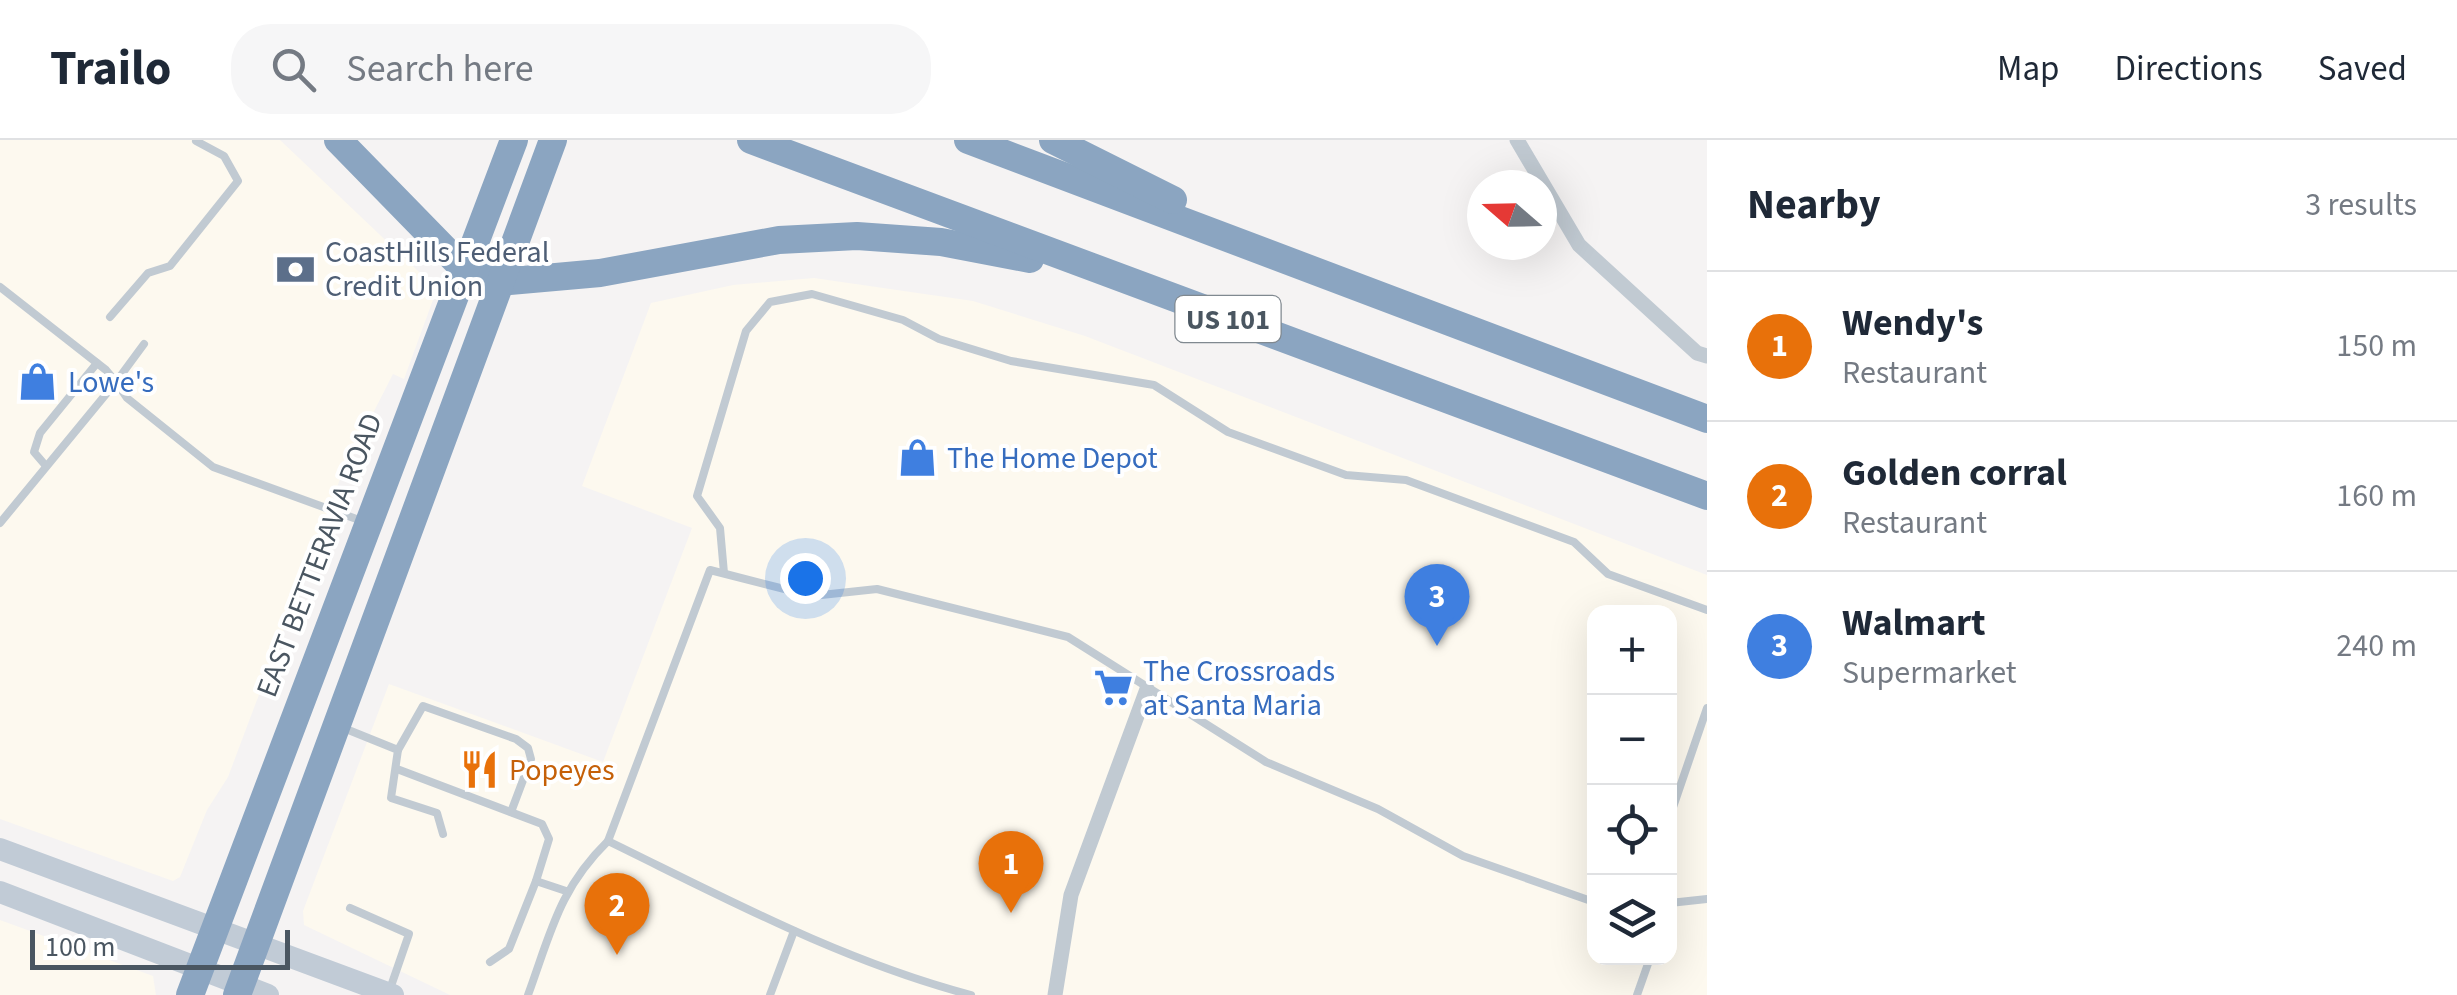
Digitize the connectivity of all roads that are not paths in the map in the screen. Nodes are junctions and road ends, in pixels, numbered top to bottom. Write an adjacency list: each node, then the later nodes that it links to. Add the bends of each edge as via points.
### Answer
1 (338, 140): 10 (highway)
2 (514, 140): 10 (highway, EAST BETTERAVIA ROAD)
3 (554, 140): 11 (highway)
4 (750, 140): 13 (highway, US 101)
5 (968, 140): 9 (highway, US 101)
6 (1053, 140): 9 (highway)
7 (1517, 140): 16 (street, via 1579,245)
8 (196, 141): 14 (lane, via 224,156 238,180 170,266 148,273)
9 (1294, 262): 19 (highway, US 101)
10 (464, 268): 11 (highway); 22 (highway, EAST BETTERAVIA ROAD)
11 (500, 282): 13 (highway, via 600,273 779,240 858,236 941,242 1046,262); 28 (highway)
12 (0, 287): 17 (lane)
13 (1195, 307): 21 (highway, US 101)
14 (110, 317)
15 (144, 344): 18 (lane)
16 (1707, 356)
17 (97, 363): 18 (lane); 20 (lane, via 40,433 34,452)
18 (116, 382): 20 (lane); 22 (lane, via 126,398 213,468)
19 (1707, 419)
20 (46, 466): 23 (lane)
21 (1707, 496)
22 (366, 522): 43 (highway, EAST BETTERAVIA ROAD)
23 (0, 523)
24 (724, 573): 25 (lane, via 720,528 697,496 746,330 770,302 812,294 1011,360 1154,385 1228,432 1346,475 1406,480 1537,528 1574,542 1608,574); 26 (lane, via 812,596 877,589 1068,637); 34 (lane, via 710,570)
25 (1707, 610)
26 (1148, 689): 40 (lane, via 1266,762 1378,809 1463,856); 55 (street, via 1071,895)
27 (1707, 708): 31 (lane)
28 (337, 726): 29 (lane); 45 (highway)
29 (398, 750): 30 (lane); 32 (lane, via 424,706 516,740 531,759)
30 (397, 770): 32 (lane); 33 (lane, via 391,798 438,813)
31 (1677, 796)
32 (511, 812): 36 (lane, via 542,824 549,839)
33 (443, 834)
34 (608, 841): 37 (lane); 44 (lane)
35 (0, 849): 43 (street)
36 (536, 881): 37 (lane); 46 (lane, via 509,948)
37 (566, 891): 52 (lane)
38 (0, 892): 48 (street)
39 (1707, 899): 41 (lane)
40 (1587, 900)
41 (1677, 903)
42 (350, 908): 50 (lane, via 409,934)
43 (213, 928): 45 (street); 48 (highway, EAST BETTERAVIA ROAD)
44 (794, 931): 53 (lane); 54 (lane)
45 (256, 945): 49 (highway); 50 (street)
46 (490, 962)
47 (1648, 965): 56 (lane)
48 (194, 982): 49 (street)
49 (239, 990): 51 (street)
50 (391, 994)
51 (268, 995)
52 (528, 995)
53 (770, 995)
54 (971, 995)
55 (1055, 995)
56 (1637, 995)

